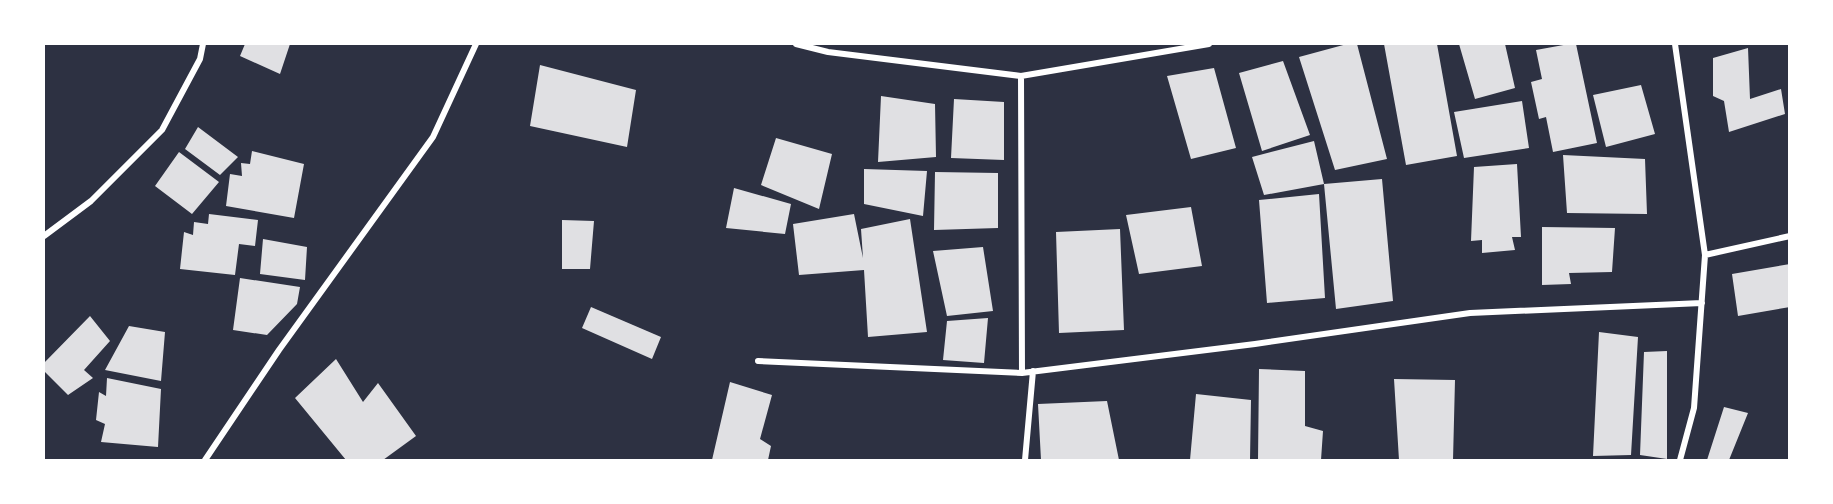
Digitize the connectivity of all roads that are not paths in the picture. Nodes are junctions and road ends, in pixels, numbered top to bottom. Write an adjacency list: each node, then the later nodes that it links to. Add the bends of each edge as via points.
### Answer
1 (203, 44): 7 (street, via 200,59 162,130 91,201)
2 (476, 44): 14 (street, via 434,137 279,350)
3 (796, 44): 6 (street, via 828,52)
4 (1209, 44): 6 (street)
5 (1675, 44): 9 (street)
6 (1021, 76): 13 (street)
7 (44, 236)
8 (1790, 236): 9 (street)
9 (1705, 255): 10 (street)
10 (1702, 303): 12 (street, via 1470,314); 16 (street, via 1694,408)
11 (758, 361): 13 (street)
12 (1033, 371): 13 (street); 15 (street)
13 (1022, 373)
14 (205, 460)
15 (1025, 460)
16 (1680, 460)

